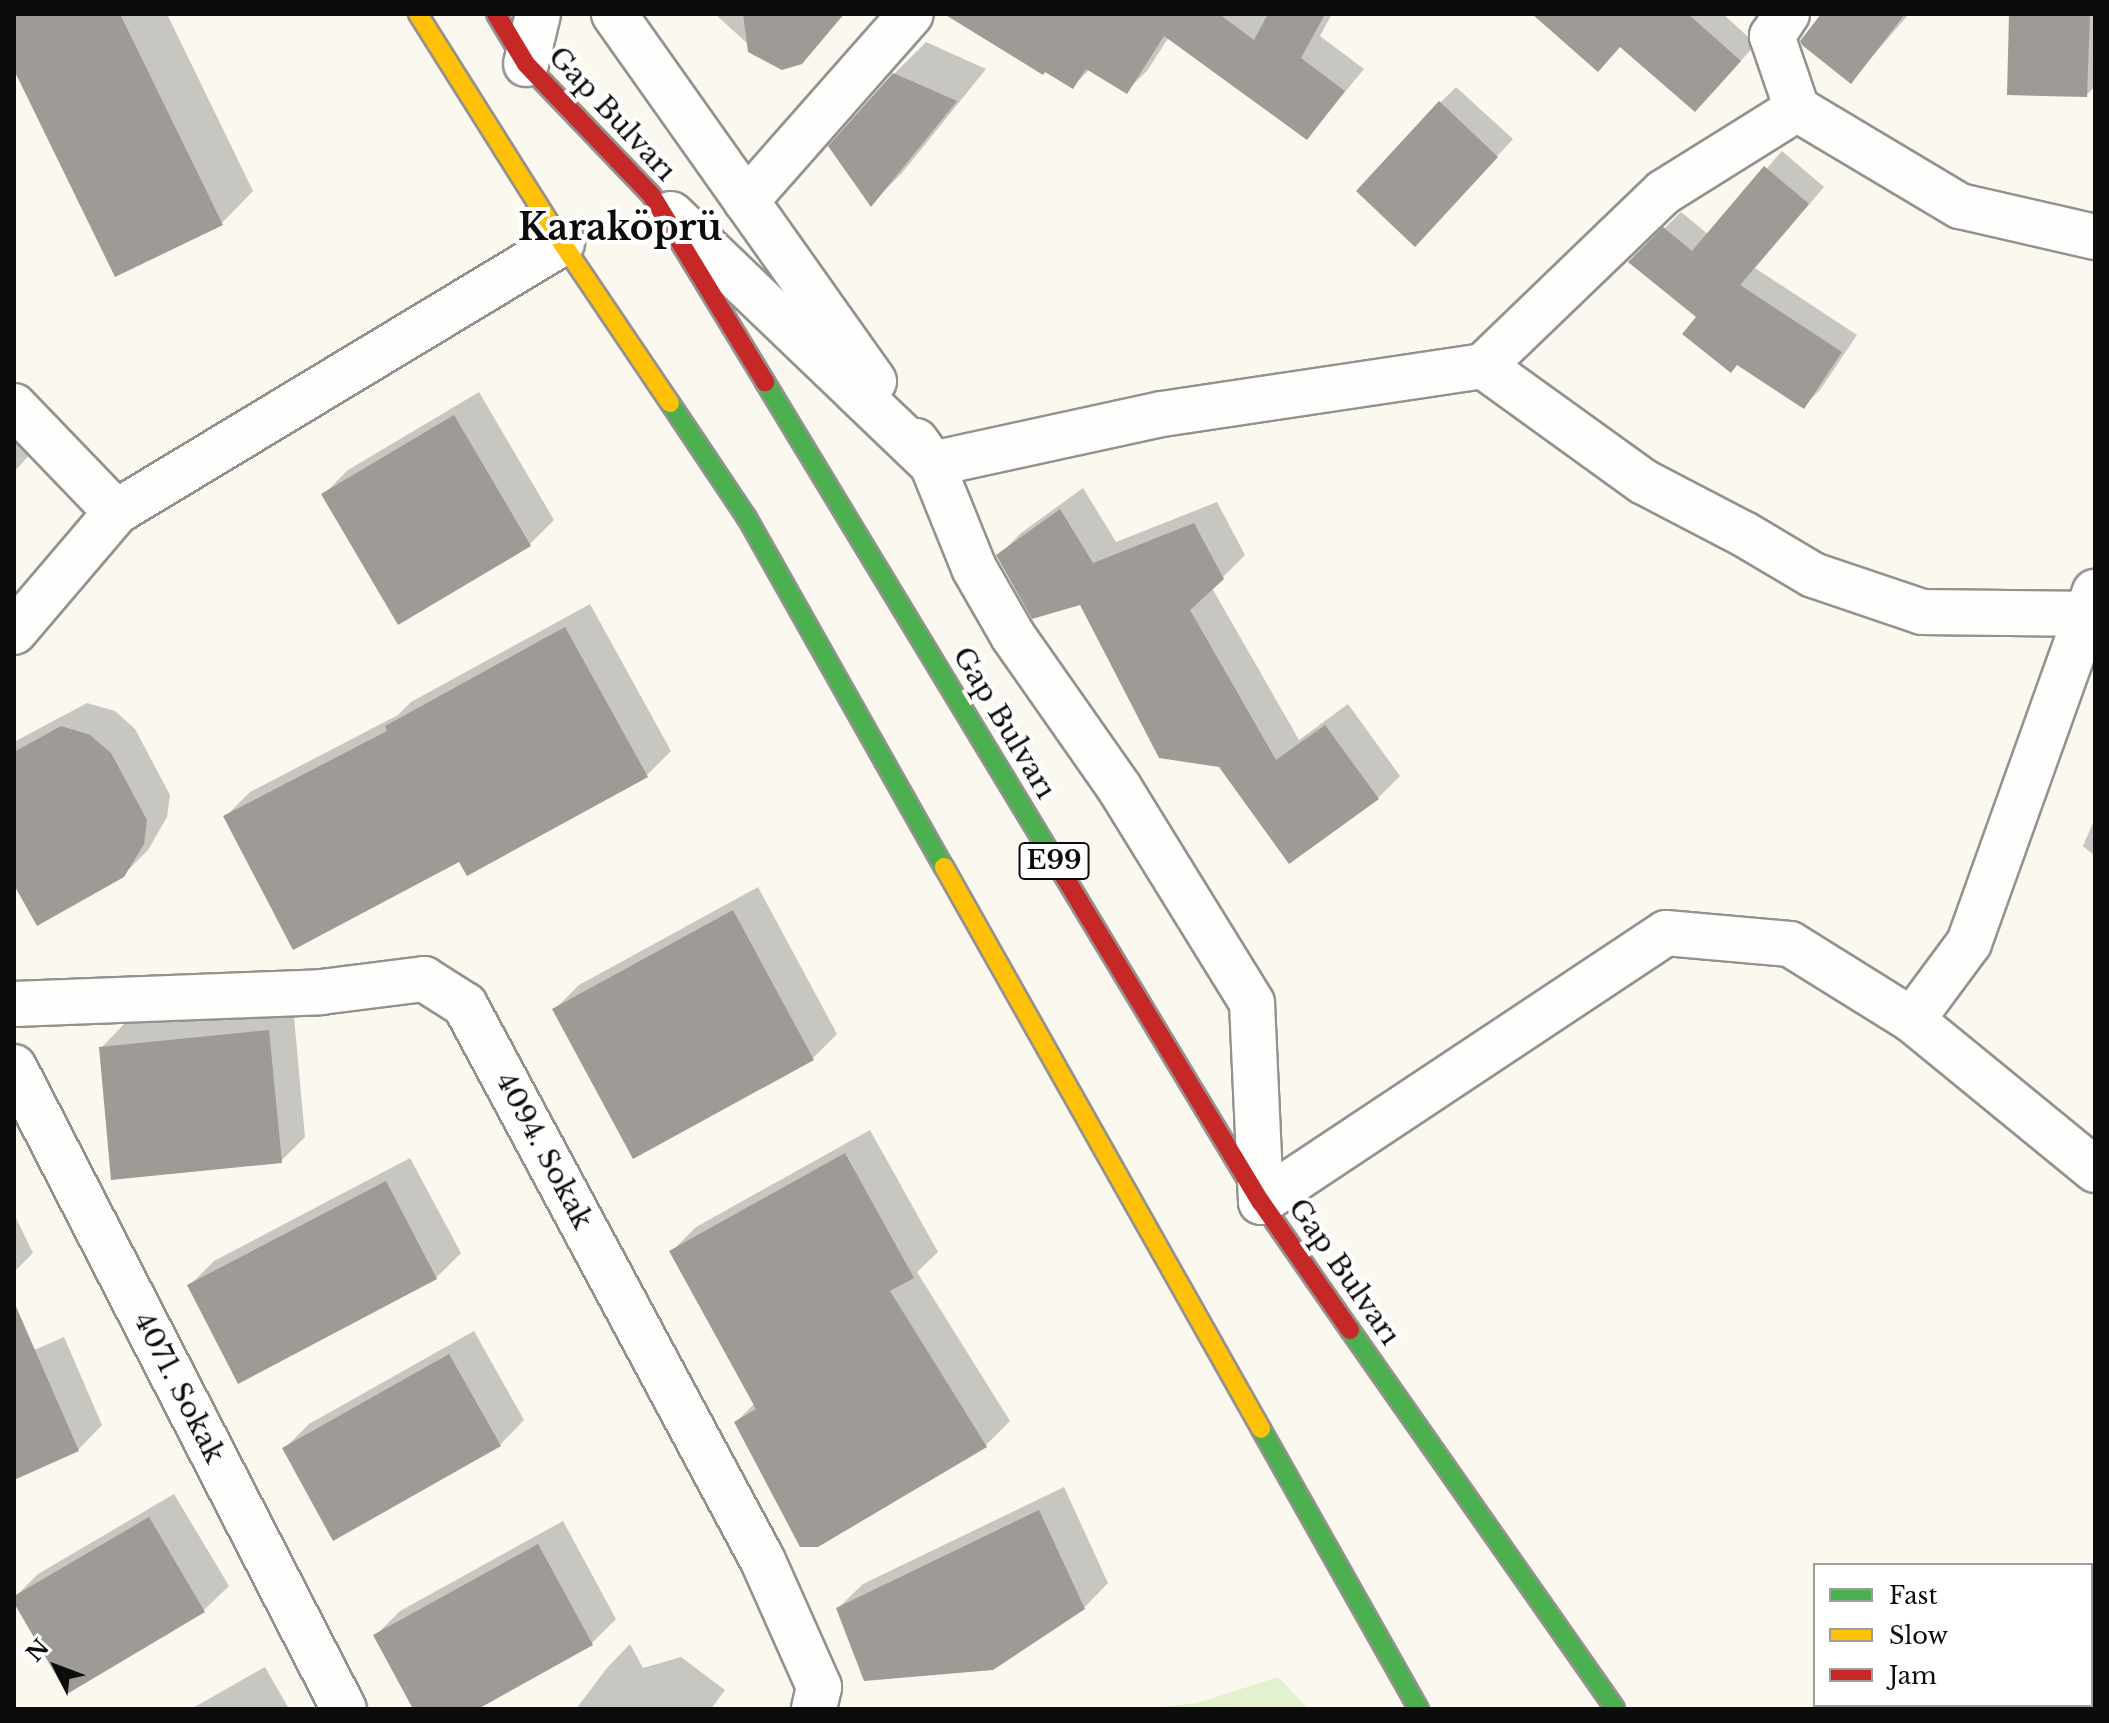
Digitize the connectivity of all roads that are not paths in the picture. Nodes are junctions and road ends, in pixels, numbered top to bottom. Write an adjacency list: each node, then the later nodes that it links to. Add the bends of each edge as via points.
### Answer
1 (418, 14): 12 (highway)
2 (496, 14): 7 (highway, Gap Bulvarı / E99)
3 (538, 14): 7 (street)
4 (614, 14): 10 (street)
5 (911, 14): 10 (street)
6 (1768, 21): 8 (street)
7 (526, 64): 9 (highway, Gap Bulvarı / E99)
8 (1797, 109): 11 (street, via 1960,206); 13 (street, via 1664,192)
9 (652, 196): 15 (street); 23 (highway, Gap Bulvarı / E99)
10 (746, 201): 15 (street)
11 (2095, 237)
12 (562, 243): 16 (street); 26 (highway, via 747,518)
13 (1483, 366): 15 (street, via 1162,414); 17 (street, via 1644,482 1813,575 1922,612)
14 (14, 406): 16 (street)
15 (932, 464): 23 (street, via 974,568 1013,636 1120,789 1252,1003)
16 (116, 512): 18 (street)
17 (2092, 606): 20 (street, via 1969,943)
18 (14, 632)
19 (14, 1004): 25 (street, 4094. Sokak, via 321,992 424,979 465,1005 763,1561 819,1687)
20 (1912, 1020): 22 (street); 23 (street, via 1790,944 1666,933)
21 (14, 1067): 24 (street, 4071. Sokak)
22 (2095, 1170)
23 (1261, 1202): 27 (highway, Gap Bulvarı / E99)
24 (344, 1709)
25 (814, 1709)
26 (1419, 1709)
27 (1615, 1709)

